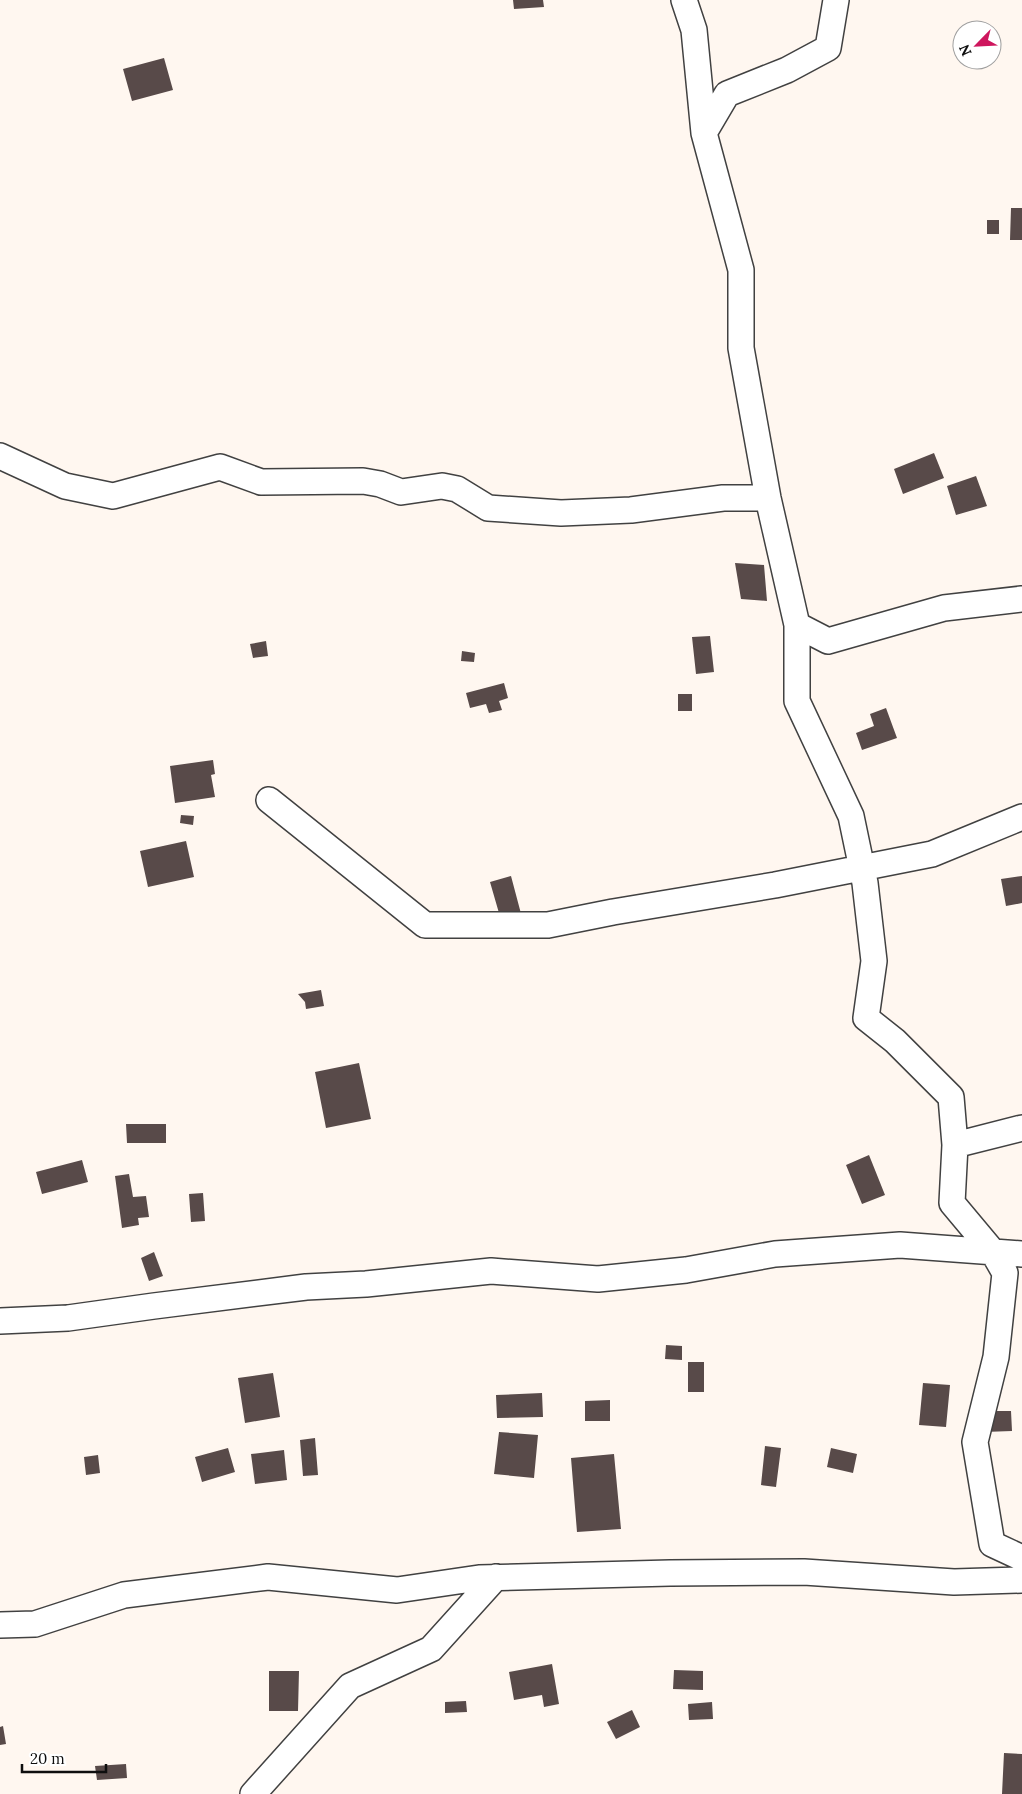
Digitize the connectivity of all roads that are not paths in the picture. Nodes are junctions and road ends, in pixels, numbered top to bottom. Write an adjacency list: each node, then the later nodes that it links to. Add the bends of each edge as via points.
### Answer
1 (684, 0): 3 (street, via 694,30)
2 (836, 0): 3 (street, via 828,48 788,70 727,94)
3 (704, 133): 5 (street, via 741,270 741,348)
4 (0, 456): 5 (street, via 65,486 113,496 220,467 262,482 363,481 401,492 442,486 457,489 488,508 561,513 631,510 723,498)
5 (768, 498): 7 (street)
6 (1022, 599): 7 (street, via 944,608 828,641)
7 (797, 625): 10 (street, via 797,701 851,816)
8 (269, 800): 10 (street, via 425,925 548,925)
9 (1022, 817): 10 (street, via 932,854)
10 (862, 868): 12 (street, via 874,961 866,1018 895,1041 951,1097)
11 (1022, 1128): 12 (street)
12 (955, 1145): 13 (street, via 952,1203)
13 (993, 1252): 14 (street); 15 (street, via 900,1245 775,1254 686,1270 598,1279 492,1271 306,1287 68,1318); 16 (street, via 1005,1273 996,1357 975,1442 992,1544)
14 (1022, 1254)
15 (0, 1321)
16 (1022, 1558)
17 (496, 1577): 18 (street, via 804,1572 954,1582); 19 (street, via 397,1590 268,1578 124,1595 35,1624); 20 (street, via 431,1649 350,1686)
18 (1022, 1580)
19 (0, 1625)
20 (253, 1794)

